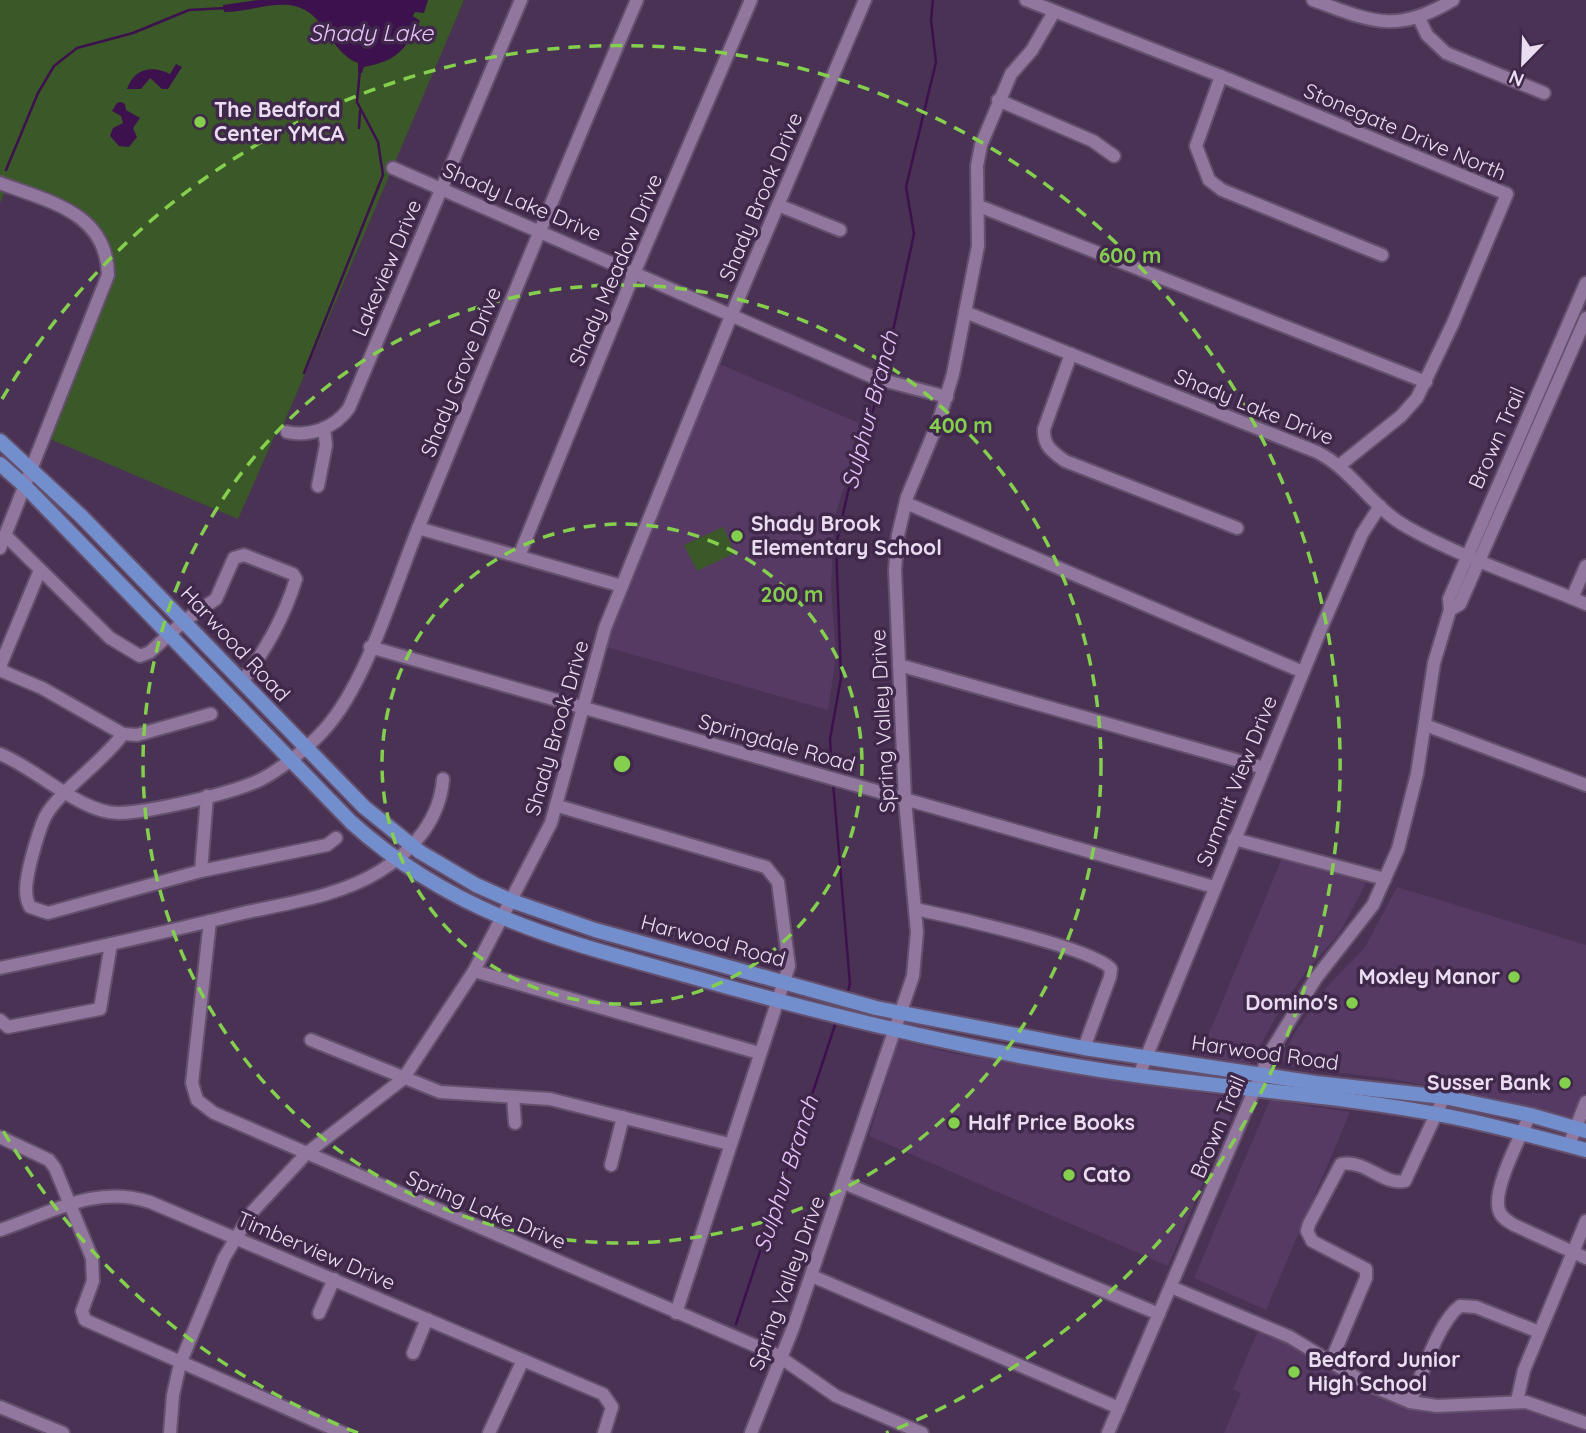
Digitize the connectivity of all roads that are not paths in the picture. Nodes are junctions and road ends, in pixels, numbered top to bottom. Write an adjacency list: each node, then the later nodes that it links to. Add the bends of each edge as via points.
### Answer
1 (522, 0): 16 (street, Lakeview Drive)
2 (638, 0): 19 (street, Shady Grove Drive)
3 (751, 0): 22 (street, Shady Meadow Drive)
4 (865, 0): 17 (street, Shady Brook Drive)
5 (1026, 0): 8 (street, Stonegate Drive North)
6 (1313, 0): 9 (street, via 1374,21)
7 (1452, 0): 9 (street)
8 (1054, 12): 10 (street, Stonegate Drive North); 12 (street, Spring Valley Drive)
9 (1419, 18): 11 (street, via 1427,35 1447,52)
10 (1222, 76): 21 (street, via 1196,146 1209,180 1222,190); 30 (street, Stonegate Drive North, via 1507,194)
11 (1544, 93)
12 (998, 100): 13 (street, via 1093,141); 18 (street, Spring Valley Drive, via 977,166)
13 (1114, 156)
14 (393, 168): 16 (street, Shady Lake Drive)
15 (0, 183): 37 (street, via 79,216 99,235 108,260 103,291)
16 (442, 187): 19 (street, Shady Lake Drive); 32 (street, Lakeview Drive, via 349,408)
17 (778, 205): 20 (street); 25 (street, Shady Brook Drive)
18 (979, 206): 24 (street, Spring Valley Drive, via 978,246); 30 (street)
19 (538, 230): 22 (street, Shady Lake Drive); 42 (street, Shady Grove Drive)
20 (840, 230)
21 (1382, 255)
22 (635, 271): 25 (street, Shady Lake Drive); 45 (street, Shady Meadow Drive)
23 (1586, 283): 27 (street, Brown Trail)
24 (965, 312): 28 (street, Shady Lake Drive); 31 (street, Spring Valley Drive)
25 (731, 316): 31 (street, Shady Lake Drive, via 875,378); 49 (street, Shady Brook Drive)
26 (1586, 318): 29 (street, Brown Trail)
27 (1557, 349): 29 (street); 46 (street, Brown Trail)
28 (1071, 354): 36 (street, Shady Lake Drive, via 1317,452); 43 (street, via 1044,429 1051,452)
29 (1570, 355): 46 (street, Brown Trail)
30 (1426, 382): 36 (street, Stonegate Drive North, via 1401,416)
31 (947, 397): 40 (street, Spring Valley Drive)
32 (324, 428): 33 (street, via 302,434); 39 (street, via 326,445)
33 (286, 432)
34 (0, 441): 37 (main road, Harwood Road)
35 (0, 464): 38 (main road, Harwood Road)
36 (1339, 465): 41 (street, Shady Lake Drive)
37 (31, 468): 38 (street); 52 (main road, Harwood Road)
38 (26, 486): 44 (street); 53 (main road, Harwood Road)
39 (318, 486)
40 (906, 503): 55 (street, Spring Valley Drive, via 896,553); 56 (street)
41 (1380, 506): 46 (street, Shady Lake Drive, via 1407,527); 56 (street, Summit View Drive, via 1362,534)
42 (418, 528): 45 (street); 54 (street, Shady Grove Drive)
43 (1237, 528)
44 (3, 541): 48 (street)
45 (519, 556): 49 (street)
46 (1474, 556): 50 (street, Shady Lake Drive); 60 (street, Brown Trail, via 1460,604 1450,610 1434,663)
47 (1586, 566): 50 (street)
48 (40, 570): 53 (street, via 110,638 134,653 146,655); 61 (street, via 2,671)
49 (621, 586): 58 (street, Shady Brook Drive, via 597,651)
50 (1572, 598): 51 (street, Shady Lake Drive)
51 (1586, 604)
52 (184, 621): 53 (street); 57 (main road, Harwood Road); 57 (street, via 216,599 234,558 244,555 293,574 296,579 289,603 270,643)
53 (169, 635): 64 (main road, Harwood Road)
54 (370, 647): 58 (street, Springdale Road); 62 (street, Shady Grove Drive, via 351,692 326,729)
55 (899, 665): 65 (street); 70 (street, Spring Valley Drive)
56 (1303, 672): 65 (street, Summit View Drive)
57 (242, 682): 62 (main road, Harwood Road)
58 (584, 707): 70 (street, Springdale Road); 71 (street, Shady Brook Drive)
59 (211, 714): 61 (street, via 137,735)
60 (1425, 725): 67 (street); 77 (street, Brown Trail, via 1410,810)
61 (123, 734): 68 (street)
62 (305, 748): 64 (street, Shady Grove Drive); 74 (main road, Harwood Road, via 364,807)
63 (0, 754): 68 (street, Shady Grove Drive)
64 (288, 759): 69 (street, Shady Grove Drive, via 261,779); 75 (main road, Harwood Road)
65 (1264, 768): 73 (street, Summit View Drive)
66 (443, 779): 74 (street, via 442,798 421,837)
67 (1586, 785)
68 (67, 793): 69 (street, Shady Grove Drive, via 101,810 119,813); 76 (street, via 45,818 28,872 27,902 36,911 48,913)
69 (207, 796): 76 (street)
70 (905, 800): 78 (street, Springdale Road); 80 (street, Spring Valley Drive)
71 (558, 806): 79 (street, Shady Brook Drive); 86 (street, via 772,871 778,882 789,955)
72 (336, 838): 76 (street, via 327,845)
73 (1234, 839): 77 (street); 78 (street, Summit View Drive)
74 (411, 845): 75 (street); 79 (main road, Harwood Road)
75 (395, 859): 81 (main road, Harwood Road); 82 (street, via 347,887)
76 (201, 871)
77 (1385, 879): 95 (street, Brown Trail, via 1362,922 1288,1019)
78 (1214, 887): 94 (street, Summit View Drive)
79 (512, 901): 81 (street, Shady Brook Drive); 86 (main road, Harwood Road, via 595,930)
80 (915, 909): 88 (street, Spring Valley Drive, via 916,960); 92 (street, via 1070,949 1106,963 1110,977)
81 (502, 920): 85 (street, Shady Brook Drive); 87 (main road, Harwood Road)
82 (210, 921): 83 (street); 112 (street, Spring Lake Drive, via 192,1069 197,1100 214,1113)
83 (111, 944): 84 (street); 89 (street, via 100,1009 8,1027)
84 (0, 968)
85 (474, 971): 93 (street); 97 (street, Shady Brook Drive)
86 (784, 982): 87 (street); 88 (main road, Harwood Road)
87 (776, 1001): 90 (main road, Harwood Road); 93 (street)
88 (901, 1014): 90 (street, Spring Valley Drive); 92 (main road, Harwood Road)
89 (0, 1020)
90 (896, 1031): 96 (main road, Harwood Road); 114 (street, Spring Valley Drive)
91 (311, 1040): 97 (street)
92 (1084, 1048): 94 (main road, Harwood Road)
93 (759, 1053): 109 (street)
94 (1146, 1057): 95 (main road, Harwood Road); 96 (street, Summit View Drive)
95 (1261, 1074): 98 (street, Brown Trail); 100 (main road, Harwood Road)
96 (1139, 1075): 98 (main road, Harwood Road)
97 (403, 1080): 99 (street, via 440,1092); 112 (street, Shady Brook Drive)
98 (1254, 1090): 102 (main road, Harwood Road); 123 (street, Brown Trail)
99 (513, 1097): 104 (street, via 550,1099); 105 (street)
100 (1444, 1097): 102 (street); 103 (main road, Harwood Road)
101 (1586, 1102): 106 (street)
102 (1437, 1114): 107 (main road, Harwood Road); 132 (street, via 1405,1181 1397,1182 1359,1164 1341,1164 1309,1224 1312,1241 1366,1269 1366,1279)
103 (1530, 1115): 106 (main road, Harwood Road); 107 (street)
104 (623, 1118): 109 (street); 113 (street)
105 (514, 1123)
106 (1581, 1130): 110 (street)
107 (1522, 1134): 110 (main road, Harwood Road); 119 (street, via 1497,1200 1500,1213 1514,1225)
108 (0, 1137): 115 (street, via 49,1160)
109 (729, 1144): 125 (street)
110 (1569, 1146): 111 (main road, Harwood Road)
111 (1586, 1150)
112 (307, 1153): 118 (street, Shady Brook Drive, via 253,1211); 125 (street, Spring Lake Drive)
113 (611, 1165)
114 (844, 1183): 121 (street, Spring Valley Drive); 126 (street)
115 (71, 1202): 117 (street, Timberview Drive); 118 (street, Timberview Drive, via 109,1195 140,1198); 133 (street, via 94,1271 82,1311 85,1320)
116 (1586, 1221): 119 (street)
117 (0, 1230)
118 (236, 1238): 122 (street, Timberview Drive); 133 (street, Shady Brook Drive)
119 (1573, 1252): 120 (street); 128 (street)
120 (1586, 1258)
121 (811, 1276): 130 (street, Spring Valley Drive); 137 (street)
122 (334, 1279): 124 (street); 127 (street, Timberview Drive)
123 (1171, 1287): 126 (street, Brown Trail); 132 (street, via 1290,1337)
124 (319, 1313)
125 (676, 1313): 130 (street, Spring Lake Drive)
126 (1159, 1314): 137 (street, Brown Trail)
127 (427, 1319): 129 (street); 131 (street, Timberview Drive)
128 (1539, 1332): 134 (street); 135 (street, via 1476,1307 1460,1306 1439,1335)
129 (413, 1353)
130 (781, 1358): 144 (street, Spring Valley Drive); 145 (street, Spring Lake Drive, via 836,1396)
131 (523, 1360): 142 (street); 143 (street, Timberview Drive, via 603,1394 612,1407)
132 (1331, 1361): 135 (street, via 1367,1384)
133 (180, 1364): 140 (street, Shady Brook Drive); 141 (street)
134 (1517, 1401): 135 (street, via 1445,1406); 138 (street, via 1543,1405)
135 (1410, 1402)
136 (0, 1407): 139 (street)
137 (1119, 1408): 146 (street, Brown Trail)
138 (1586, 1423)
139 (63, 1433)
140 (170, 1433)
141 (343, 1433)
142 (489, 1433)
143 (604, 1433)
144 (751, 1433)
145 (922, 1433)
146 (1108, 1433)

